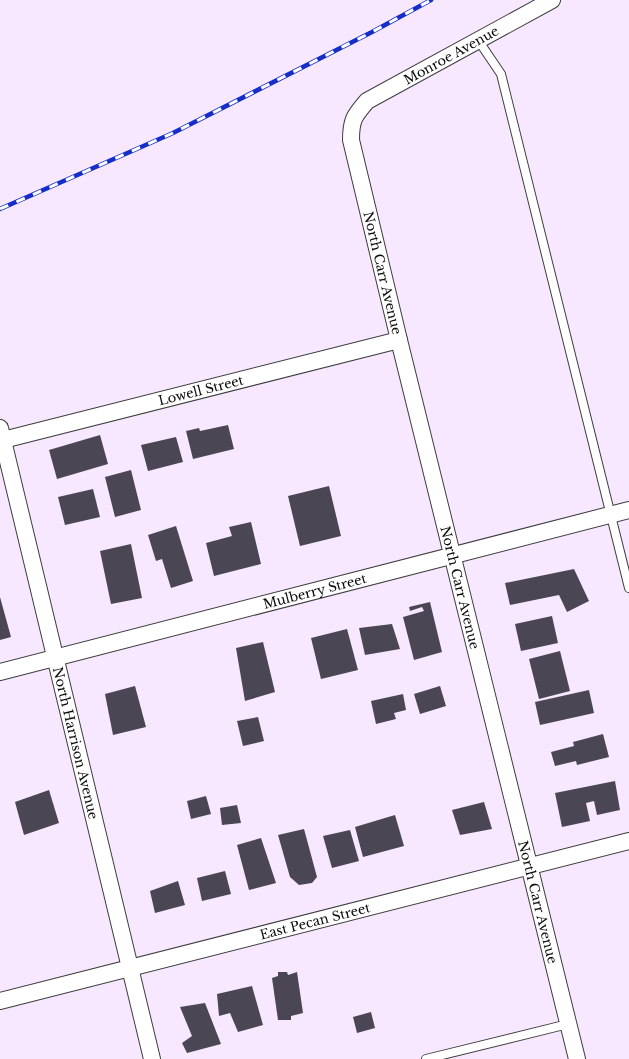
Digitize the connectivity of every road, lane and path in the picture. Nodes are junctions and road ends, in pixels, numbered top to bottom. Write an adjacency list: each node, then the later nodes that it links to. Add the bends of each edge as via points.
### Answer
1 (552, 0): 2 (street, Monroe Avenue)
2 (478, 40): 3 (street, Monroe Avenue, via 367,101); 7 (lane, via 501,74)
3 (354, 115): 4 (street, North Carr Avenue, via 351,126 352,140)
4 (399, 340): 5 (street, Lowell Street); 8 (street, North Carr Avenue)
5 (1, 434): 10 (street, North Harrison Avenue)
6 (629, 510): 7 (street, Mulberry Street)
7 (611, 515): 8 (street, Mulberry Street); 9 (lane)
8 (452, 555): 10 (street, Mulberry Street); 13 (street, North Carr Avenue)
9 (629, 588)
10 (56, 658): 11 (street, Mulberry Street); 14 (street, North Harrison Avenue)
11 (0, 672)
12 (629, 841): 13 (street, East Pecan Street)
13 (529, 867): 14 (street, East Pecan Street); 16 (street, North Carr Avenue)
14 (129, 968): 15 (street, East Pecan Street); 17 (street, North Harrison Avenue)
15 (0, 1000)
16 (568, 1024): 18 (lane); 19 (street, North Carr Avenue)
17 (152, 1059)
18 (426, 1059)
19 (577, 1059)

